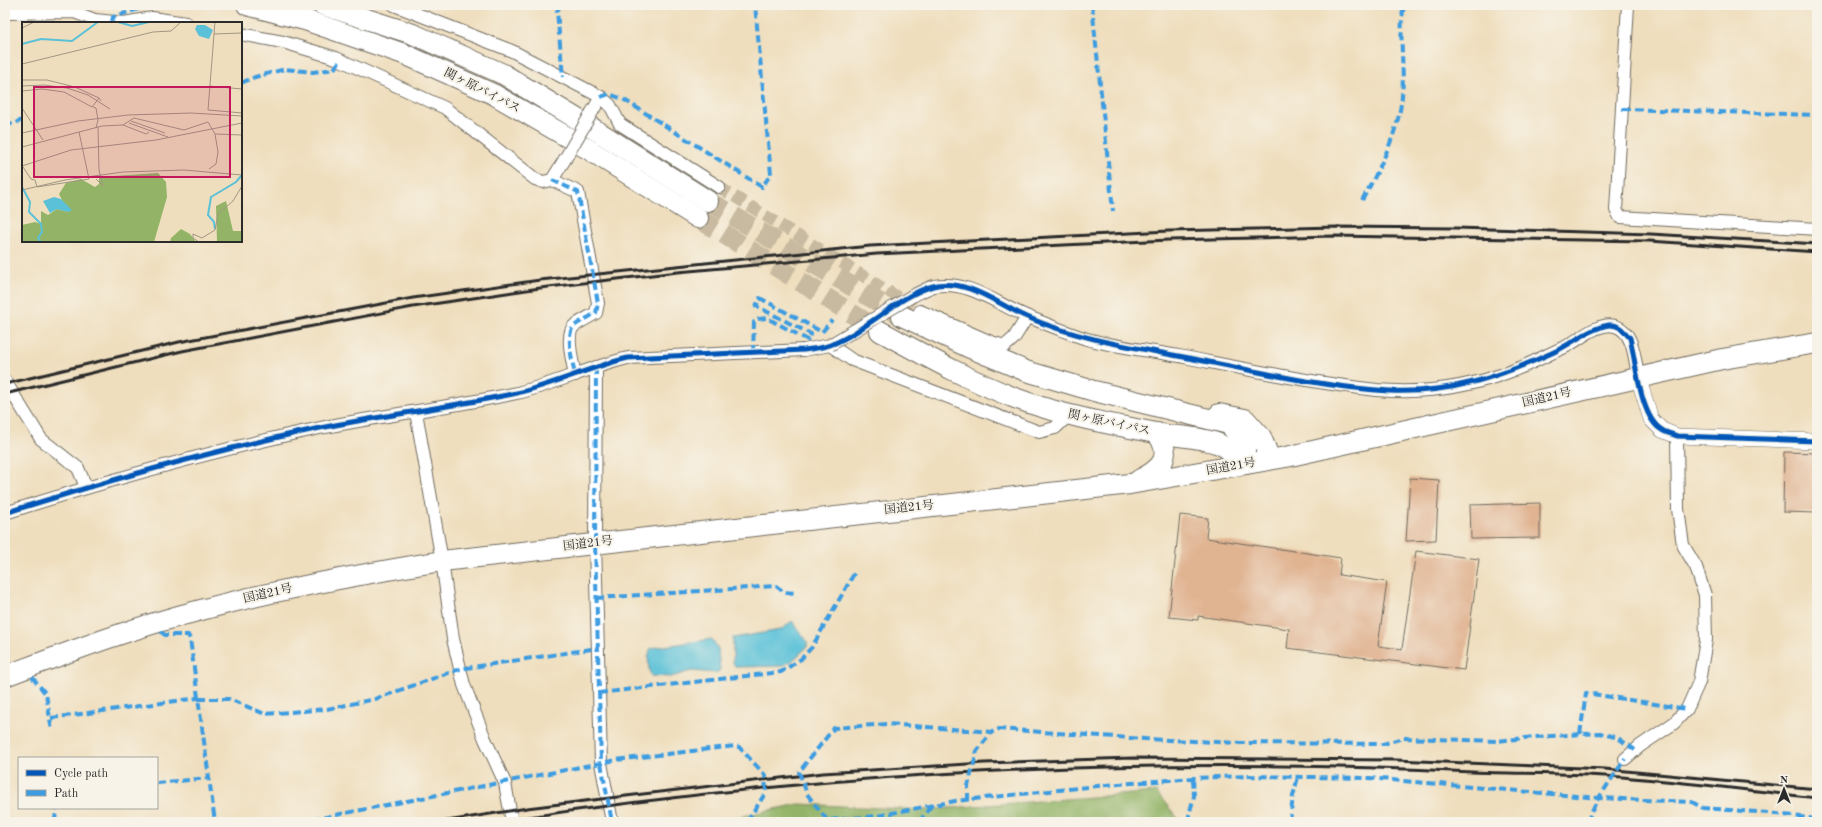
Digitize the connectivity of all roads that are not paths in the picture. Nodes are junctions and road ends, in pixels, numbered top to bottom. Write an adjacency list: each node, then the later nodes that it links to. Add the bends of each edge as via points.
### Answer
1 (247, 5): 13 (highway, 関ヶ原バイパス, via 305,20 404,54 492,94)
2 (323, 5): 12 (highway, 関ヶ原バイパス, via 413,34 502,74 597,131)
3 (394, 5): 10 (street, via 512,51)
4 (1628, 5): 14 (street, via 1616,210 1620,217)
5 (5, 13): 6 (street, via 74,12 100,21)
6 (112, 22)
7 (130, 22): 8 (street, via 152,18)
8 (179, 22)
9 (242, 34): 11 (street, via 283,42 336,58 401,87 445,108 535,179 543,182)
10 (601, 97): 11 (street, bridge); 12 (street, via 610,105 620,124)
11 (552, 180): 21 (street, via 578,192 598,303 596,313 573,327 571,332)
12 (714, 194)
13 (698, 218)
14 (1817, 229)
15 (911, 313): 16 (street, via 1005,346 1014,338); 24 (highway, via 968,347 1026,371 1094,391)
16 (1027, 317): 19 (street, bridge, via 984,294 949,285 933,286); 22 (street, via 1087,339 1329,385 1390,391 1431,390 1470,384 1514,370 1596,329 1612,325 1625,331 1630,338)
17 (880, 331): 26 (highway, 関ヶ原バイパス, via 943,366 1016,398)
18 (1817, 343): 22 (highway, 国道21号, via 1722,359)
19 (830, 345): 20 (street, via 804,350 628,358); 26 (street, via 852,360 1039,432 1054,428)
20 (596, 367): 21 (street); 35 (street)
21 (574, 375): 25 (street, via 553,384 517,393)
22 (1638, 377): 28 (street, via 1651,419 1662,430); 30 (highway, 国道21号)
23 (5, 381): 33 (street, via 41,439 78,468)
24 (1175, 410): 30 (highway, via 1245,419 1261,437); 31 (highway, via 1229,424 1245,442)
25 (416, 412): 33 (street, via 320,428); 36 (street)
26 (1069, 414): 27 (highway, 関ヶ原バイパス)
27 (1157, 433): 31 (highway, 関ヶ原バイパス, via 1220,444); 32 (highway, via 1166,450 1161,465 1154,472)
28 (1677, 436): 29 (street); 38 (street, via 1680,524 1683,545 1696,567 1705,595 1706,640 1698,682 1687,710 1674,723)
29 (1817, 441)
30 (1270, 459): 31 (highway, 国道21号)
31 (1245, 464): 32 (highway, 国道21号)
32 (1130, 484): 35 (highway, 国道21号)
33 (86, 487): 34 (street)
34 (5, 513)
35 (595, 543): 36 (highway, 国道21号); 40 (street, via 600,763)
36 (442, 561): 37 (highway, 国道21号, via 341,578 200,610 92,644); 39 (street, via 453,640 464,685 505,783)
37 (5, 676)
38 (1625, 759)
39 (512, 822)
40 (612, 822)

